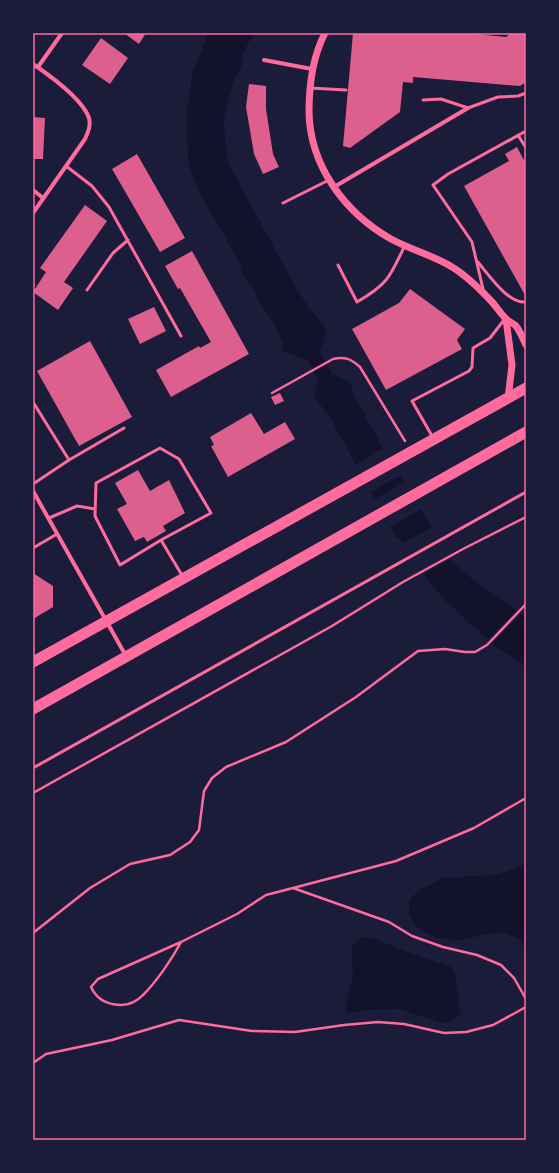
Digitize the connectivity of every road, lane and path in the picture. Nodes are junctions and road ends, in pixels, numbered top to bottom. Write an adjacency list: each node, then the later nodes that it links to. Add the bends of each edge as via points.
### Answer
1 (62, 33): 5 (street)
2 (325, 33): 6 (street)
3 (264, 60): 6 (street)
4 (33, 64): 5 (street)
5 (38, 67): 15 (street, via 77,101 89,119 90,126 85,139)
6 (312, 70): 7 (street)
7 (310, 88): 8 (lane); 16 (street, via 313,142)
8 (346, 90)
9 (526, 93): 11 (lane, via 498,97)
10 (423, 100): 11 (lane, via 441,99)
11 (468, 108): 17 (street)
12 (526, 131): 13 (lane)
13 (518, 135): 14 (lane); 24 (lane, via 448,174 434,185 472,242)
14 (526, 148)
15 (66, 166): 19 (street); 22 (lane, via 92,186 110,207)
16 (329, 180): 17 (street); 20 (lane)
17 (334, 187): 23 (street, via 346,204 367,222)
18 (33, 190): 19 (street)
19 (43, 198): 21 (street)
20 (283, 202)
21 (33, 213)
22 (128, 240): 26 (lane, via 113,253); 30 (lane)
23 (405, 245): 25 (lane, via 387,280 376,291 357,302); 27 (street, via 451,266)
24 (476, 260): 27 (lane); 28 (lane, via 510,298)
25 (338, 265)
26 (87, 290)
27 (483, 293): 29 (street)
28 (526, 302)
29 (506, 319): 31 (street, via 516,326); 34 (street, via 512,365); 40 (lane, via 490,338 473,348 472,366 469,370 412,401)
30 (181, 336)
31 (526, 345)
32 (526, 388): 34 (highway)
33 (272, 393): 41 (path, via 326,363 341,357 351,359 360,366)
34 (508, 398): 40 (highway)
35 (33, 402): 42 (lane)
36 (526, 424): 39 (highway)
37 (124, 428): 42 (lane)
38 (526, 432): 39 (highway)
39 (515, 438): 55 (highway)
40 (434, 440): 41 (highway)
41 (409, 454): 52 (highway)
42 (69, 460): 43 (lane)
43 (33, 484)
44 (33, 491): 48 (street)
45 (526, 492): 58 (lane)
46 (95, 509): 48 (lane, via 77,506); 50 (lane, via 95,516 120,565); 50 (lane, via 96,483 160,448 179,459 211,513)
47 (526, 517): 59 (path, via 410,578 332,626)
48 (49, 518): 49 (street)
49 (57, 534): 51 (lane); 54 (street)
50 (162, 540): 52 (lane)
51 (33, 548)
52 (184, 578): 54 (highway)
53 (526, 604): 62 (path, via 487,645 476,652 445,649 418,651 356,697 286,742 226,767 212,778 204,791 199,830 190,842 170,855 130,864 90,888)
54 (107, 621): 55 (street); 56 (highway)
55 (126, 657): 57 (highway)
56 (33, 662)
57 (33, 708)
58 (33, 768)
59 (33, 793)
60 (526, 798): 61 (path, via 474,828 396,861)
61 (293, 888): 63 (path, via 266,895 237,914); 64 (path, via 389,922 412,936 477,955 501,965 514,978)
62 (33, 933)
63 (181, 942): 63 (path, via 98,978 91,987 95,996 109,1005 126,1004 142,996)
64 (526, 999)
65 (526, 1007): 66 (path, via 493,1025 466,1032 444,1033 404,1024 378,1022 295,1032 252,1030 179,1020 112,1040 46,1054)
66 (33, 1063)

